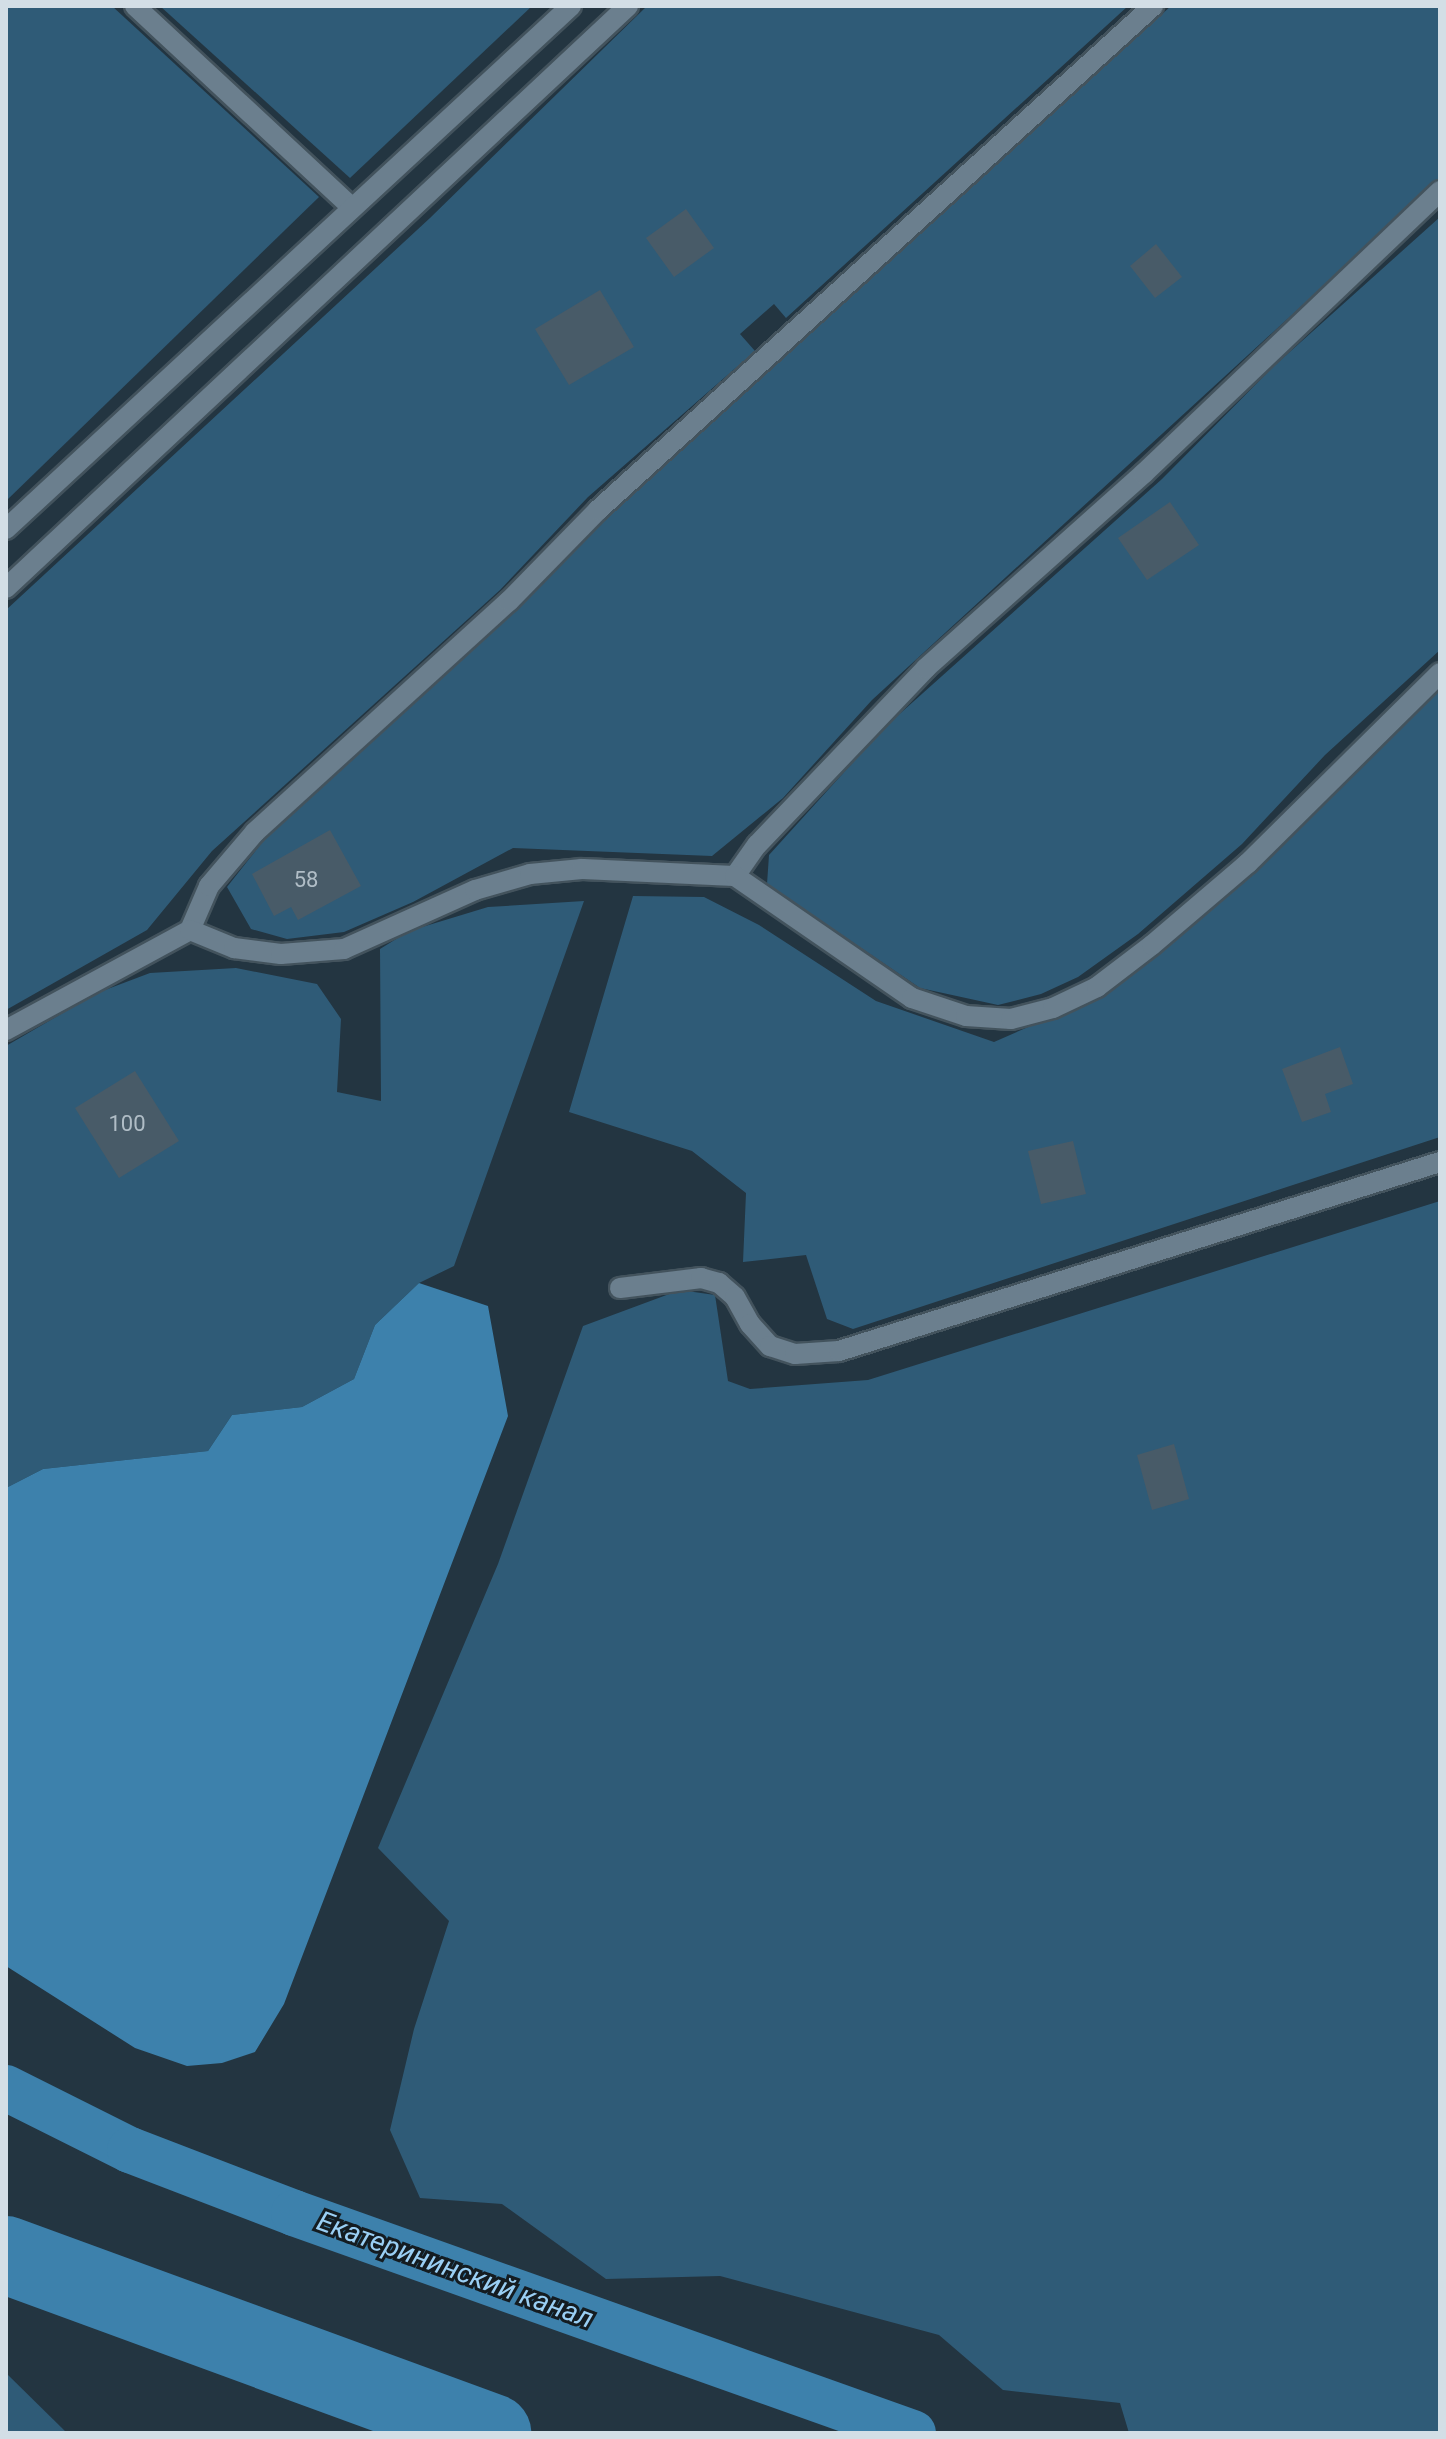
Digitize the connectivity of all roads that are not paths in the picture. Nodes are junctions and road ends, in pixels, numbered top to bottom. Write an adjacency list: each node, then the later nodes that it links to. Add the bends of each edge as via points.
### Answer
1 (135, 6): 6 (lane)
2 (571, 6): 6 (lane)
3 (628, 6): 8 (lane)
4 (1153, 6): 11 (lane, via 598,510 509,601 255,832 209,886)
5 (1440, 191): 10 (lane, via 1144,473 926,668 757,845)
6 (352, 208): 7 (lane)
7 (6, 529)
8 (6, 588)
9 (1440, 673): 10 (lane, via 1212,894 1097,987 1053,1008 1011,1019 981,1017 912,998)
10 (735, 876): 11 (lane, via 582,869 530,874 475,890 344,949 281,954 234,948)
11 (190, 930): 12 (lane)
12 (6, 1030)
13 (1440, 1162): 14 (lane, via 839,1351 795,1354 770,1346 719,1283 701,1278)
14 (620, 1288)

